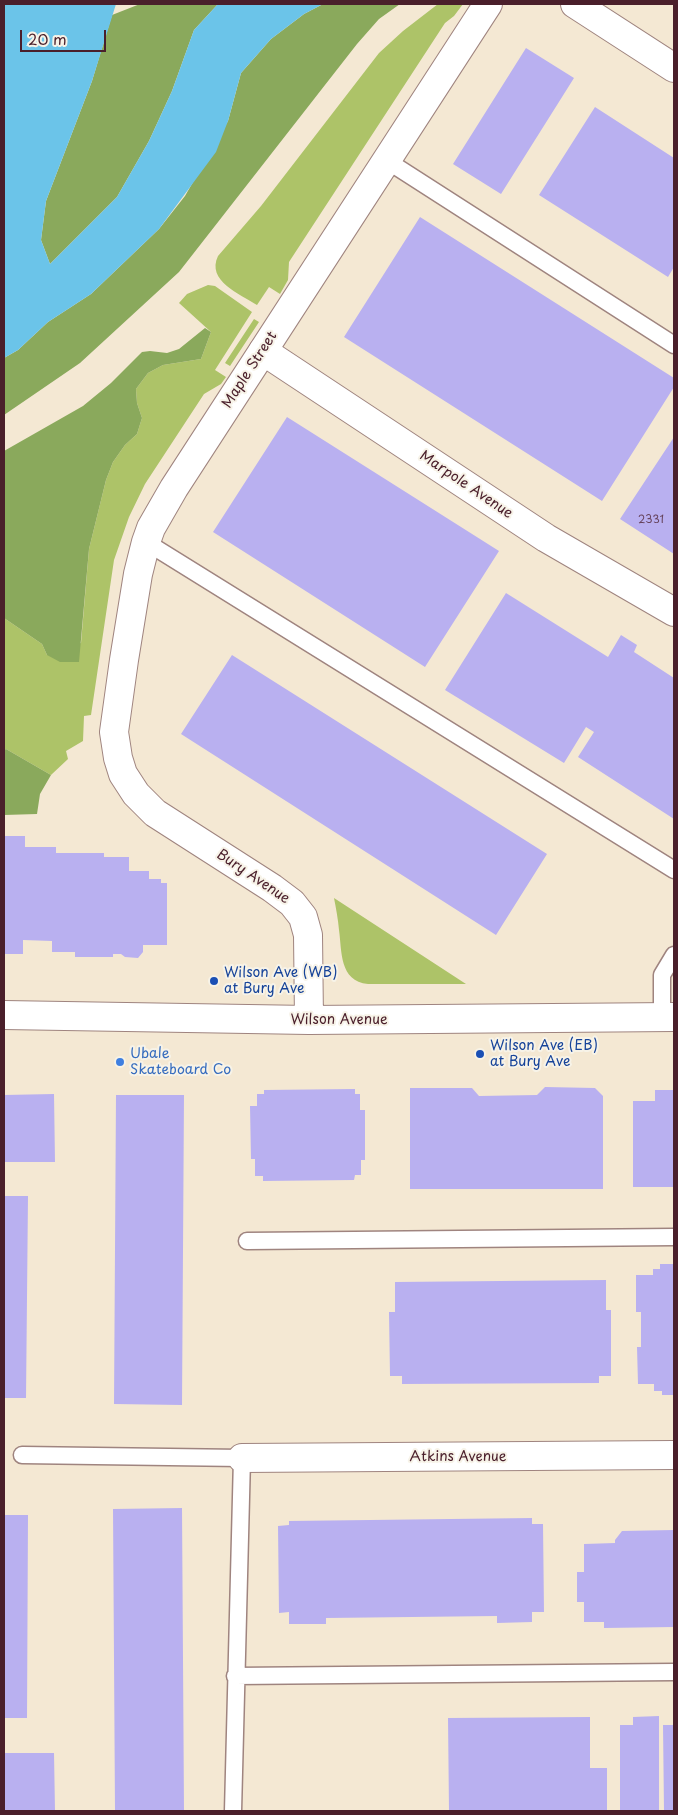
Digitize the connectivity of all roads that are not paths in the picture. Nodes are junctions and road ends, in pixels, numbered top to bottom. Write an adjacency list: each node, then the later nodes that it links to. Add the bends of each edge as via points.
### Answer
1 (488, 4): 4 (street, Maple Street)
2 (575, 4): 3 (street)
3 (674, 68)
4 (386, 160): 5 (lane); 6 (street, Maple Street)
5 (674, 345)
6 (263, 350): 7 (street, Maple Street, via 158,514); 8 (street, Marpole Avenue, via 546,538)
7 (146, 542): 9 (street, Maple Street, via 138,574 114,732); 10 (lane)
8 (674, 612)
9 (123, 774): 14 (street, Bury Avenue, via 136,794 155,813 272,888 298,910 308,935)
10 (674, 870)
11 (674, 955): 13 (lane, via 662,975)
12 (4, 1015): 14 (street, Wilson Avenue)
13 (668, 1018): 14 (street, Wilson Avenue)
14 (309, 1020)
15 (674, 1237): 16 (lane)
16 (247, 1241)
17 (22, 1455): 19 (lane)
18 (674, 1455): 19 (street, Atkins Avenue)
19 (242, 1458): 21 (lane)
20 (674, 1672): 21 (lane)
21 (235, 1676): 22 (lane)
22 (233, 1811)

